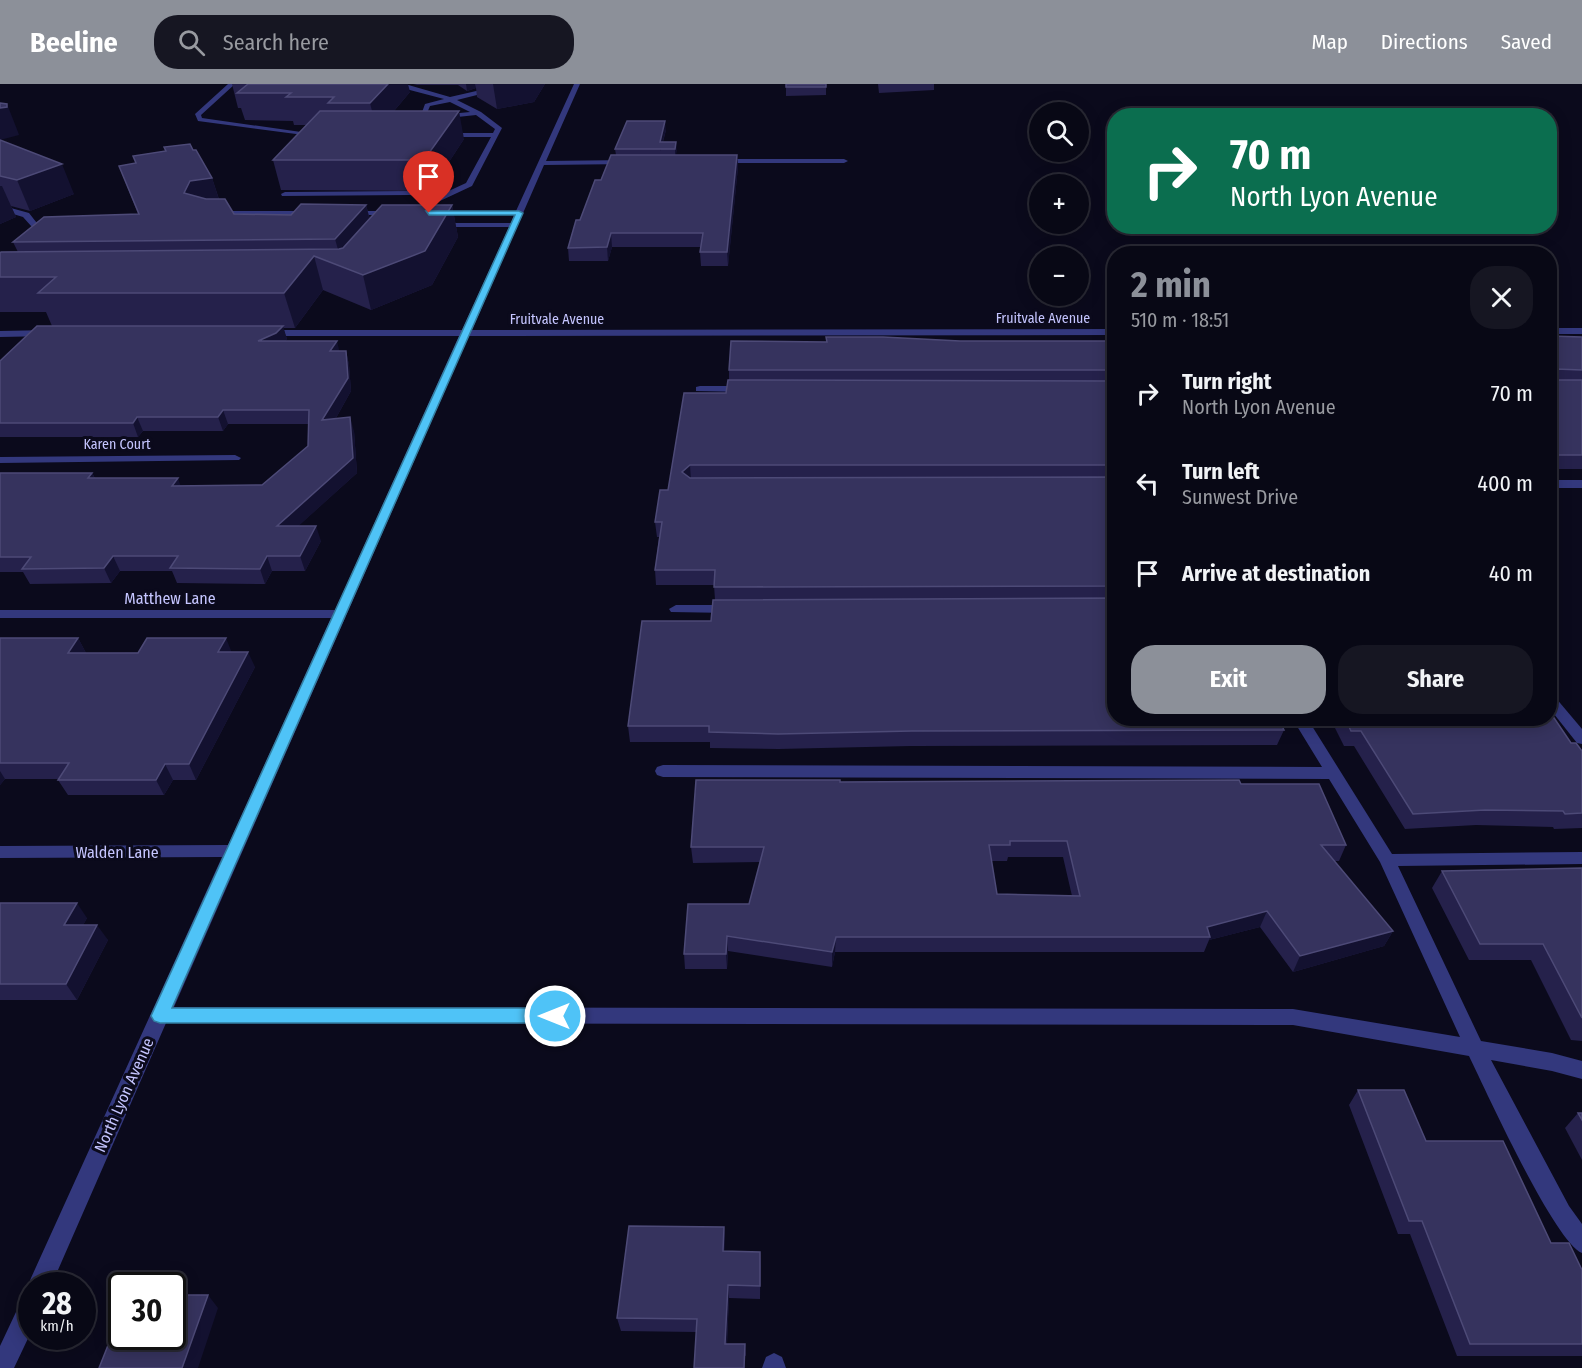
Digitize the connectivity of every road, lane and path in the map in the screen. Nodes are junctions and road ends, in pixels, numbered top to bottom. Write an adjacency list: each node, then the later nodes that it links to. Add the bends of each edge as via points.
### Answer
1 (390, 84): 5 (street)
2 (501, 84): 5 (street)
3 (577, 84): 13 (street, North Lyon Avenue)
4 (233, 87): 7 (street, via 197,115 200,120)
5 (453, 99): 6 (street); 6 (street, via 427,105 423,114 439,117)
6 (479, 113): 9 (street, via 499,128)
7 (324, 135)
8 (439, 135): 9 (street)
9 (496, 135): 15 (street, via 469,184)
10 (708, 161): 11 (street)
11 (844, 161)
12 (638, 162): 13 (street)
13 (542, 163): 23 (street, North Lyon Avenue)
14 (285, 194): 15 (street, via 410,193)
15 (442, 198): 21 (street)
16 (0, 207): 29 (street, via 26,215 36,227 32,243)
17 (222, 213): 18 (street)
18 (233, 213): 19 (street); 24 (street, via 241,217)
19 (316, 213)
20 (340, 213): 21 (street)
21 (411, 213): 22 (street); 25 (street)
22 (453, 213): 23 (street); 27 (street)
23 (519, 213): 28 (street, North Lyon Avenue)
24 (233, 224)
25 (393, 225)
26 (428, 225): 27 (street)
27 (446, 225): 28 (street)
28 (514, 225): 32 (street, North Lyon Avenue)
29 (24, 250)
30 (1557, 331): 31 (street)
31 (1582, 331)
32 (465, 332): 33 (street, Fruitvale Avenue); 35 (street, Fruitvale Avenue); 46 (street, North Lyon Avenue)
33 (1107, 332)
34 (64, 333): 36 (street)
35 (253, 333)
36 (2, 335)
37 (700, 389): 38 (street)
38 (759, 389)
39 (235, 458): 40 (street, Karen Court)
40 (0, 460)
41 (1557, 484): 42 (street)
42 (1582, 484)
43 (676, 609): 44 (street)
44 (747, 609)
45 (0, 614): 46 (street, Matthew Lane)
46 (339, 614): 52 (street, North Lyon Avenue)
47 (1557, 709): 49 (street)
48 (1304, 726): 51 (street)
49 (1582, 739)
50 (663, 771): 51 (street)
51 (1332, 773): 55 (street)
52 (233, 851): 53 (street, Walden Lane); 56 (street, North Lyon Avenue)
53 (0, 852)
54 (1582, 858): 55 (street)
55 (1387, 860): 57 (street)
56 (160, 1016): 57 (street, via 1293,1017); 60 (street, North Lyon Avenue)
57 (1475, 1049): 58 (street); 59 (street, via 1561,1214)
58 (1582, 1070)
59 (1582, 1242)
60 (45, 1272)
61 (18, 1333): 62 (street)
62 (2, 1368)

